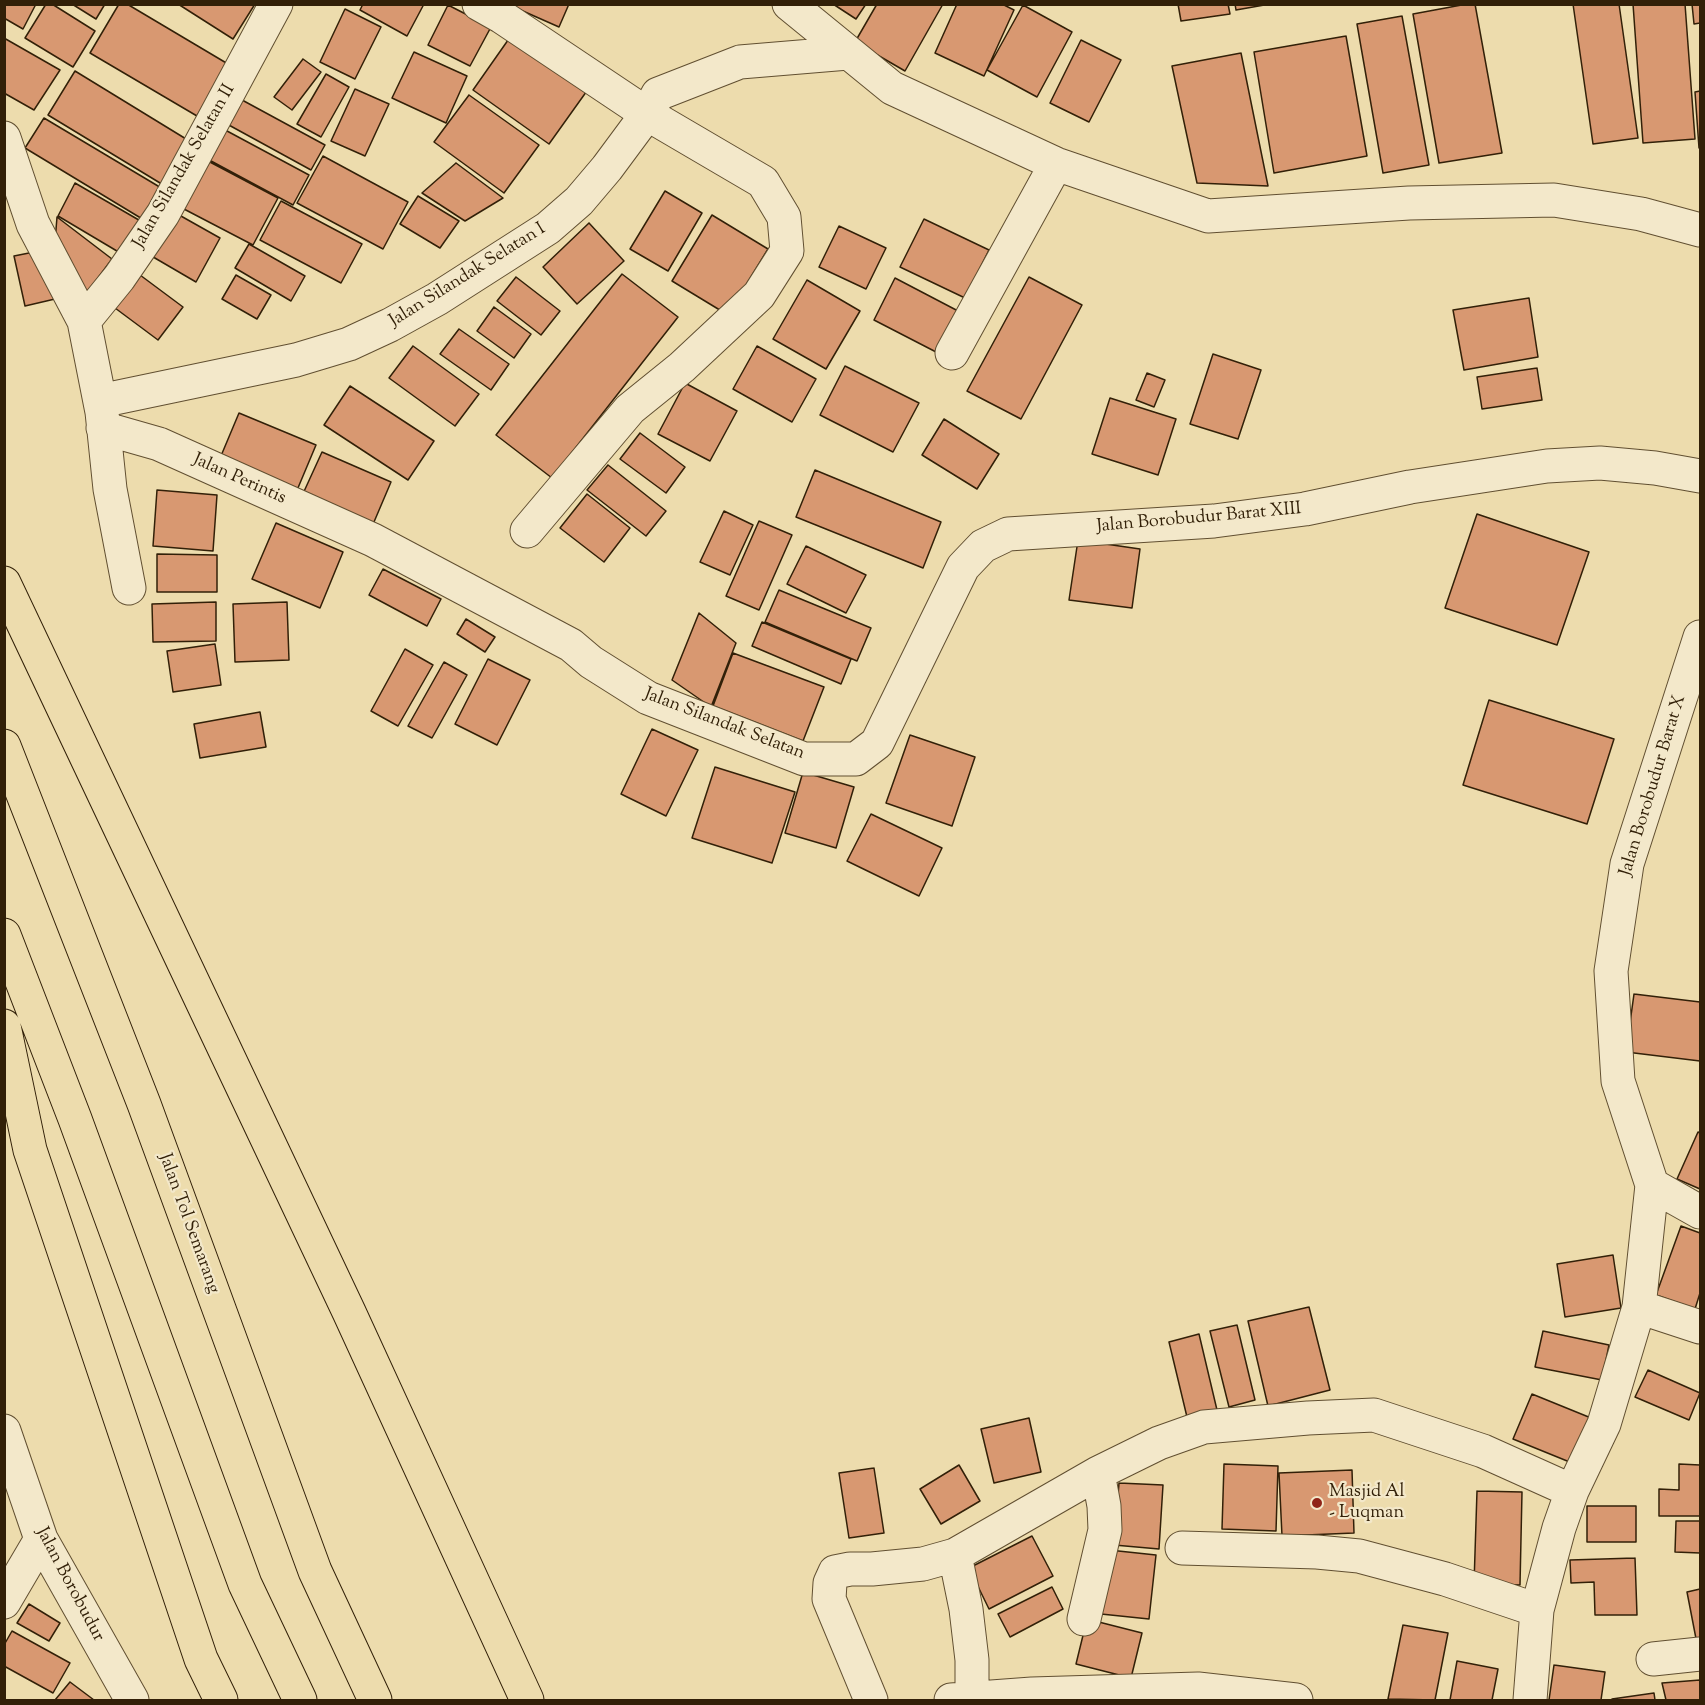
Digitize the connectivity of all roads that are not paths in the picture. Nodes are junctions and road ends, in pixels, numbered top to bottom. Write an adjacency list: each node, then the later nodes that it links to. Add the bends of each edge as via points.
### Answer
1 (276, 4): 9 (street, Jalan Silandak Selatan II, via 163,214)
2 (479, 4): 5 (street)
3 (789, 4): 4 (street)
4 (848, 53): 5 (street, Jalan Silandak Selatan I, via 740,62 658,93); 7 (street, via 892,88)
5 (647, 114): 11 (street, Jalan Silandak Selatan I, via 579,201 548,228 390,325 348,344); 13 (street, via 763,182 784,217 787,251 759,295 630,409)
6 (4, 138): 9 (street, via 33,224)
7 (1056, 164): 8 (street, via 1208,216 1409,203 1554,200 1641,214); 10 (street)
8 (1701, 230)
9 (84, 321): 11 (street)
10 (952, 352)
11 (102, 414): 15 (street, via 110,489); 17 (street, Jalan Perintis, via 159,444 373,540)
12 (1701, 476): 19 (street, Jalan Borobudur Barat XIII, via 1600,463 1547,466 1214,521 1008,534 984,546 963,567 877,743)
13 (527, 531)
14 (4, 583): 42 (highway, via 344,1301)
15 (129, 588)
16 (1701, 637): 22 (street, Jalan Borobudur Barat X, via 1627,864 1611,971 1618,1082)
17 (571, 645): 19 (street, Jalan Silandak Selatan, via 648,698 804,759)
18 (4, 746): 41 (highway, Jalan Tol Semarang, via 144,1104 315,1571)
19 (856, 759)
20 (4, 935): 40 (highway, via 245,1584)
21 (4, 1026): 39 (highway, via 30,1150 201,1659)
22 (1652, 1185): 23 (street); 24 (street, Jalan Borobudur Barat X)
23 (1701, 1212)
24 (1639, 1307): 25 (street); 28 (street, Jalan Borobudur Barat X, via 1604,1424)
25 (1701, 1327)
26 (4, 1431): 29 (street, Jalan Borobudur)
27 (1098, 1473): 28 (street, via 1204,1426 1374,1415 1483,1451); 31 (street); 34 (street, via 1105,1530)
28 (1572, 1491): 33 (street, Jalan Borobudur Barat X)
29 (41, 1539): 32 (street); 38 (street, Jalan Borobudur)
30 (1182, 1548): 33 (street, via 1359,1556)
31 (955, 1555): 37 (street, via 972,1660); 43 (street, via 923,1564 835,1572 829,1599)
32 (4, 1602)
33 (1538, 1610): 45 (street, Jalan Borobudur Barat X)
34 (1084, 1619)
35 (1701, 1654): 36 (street)
36 (1653, 1659)
37 (961, 1700): 44 (street, via 1198,1689)
38 (132, 1701)
39 (222, 1701)
40 (300, 1701)
41 (375, 1701)
42 (527, 1701)
43 (871, 1701)
44 (1296, 1701)
45 (1530, 1701)

